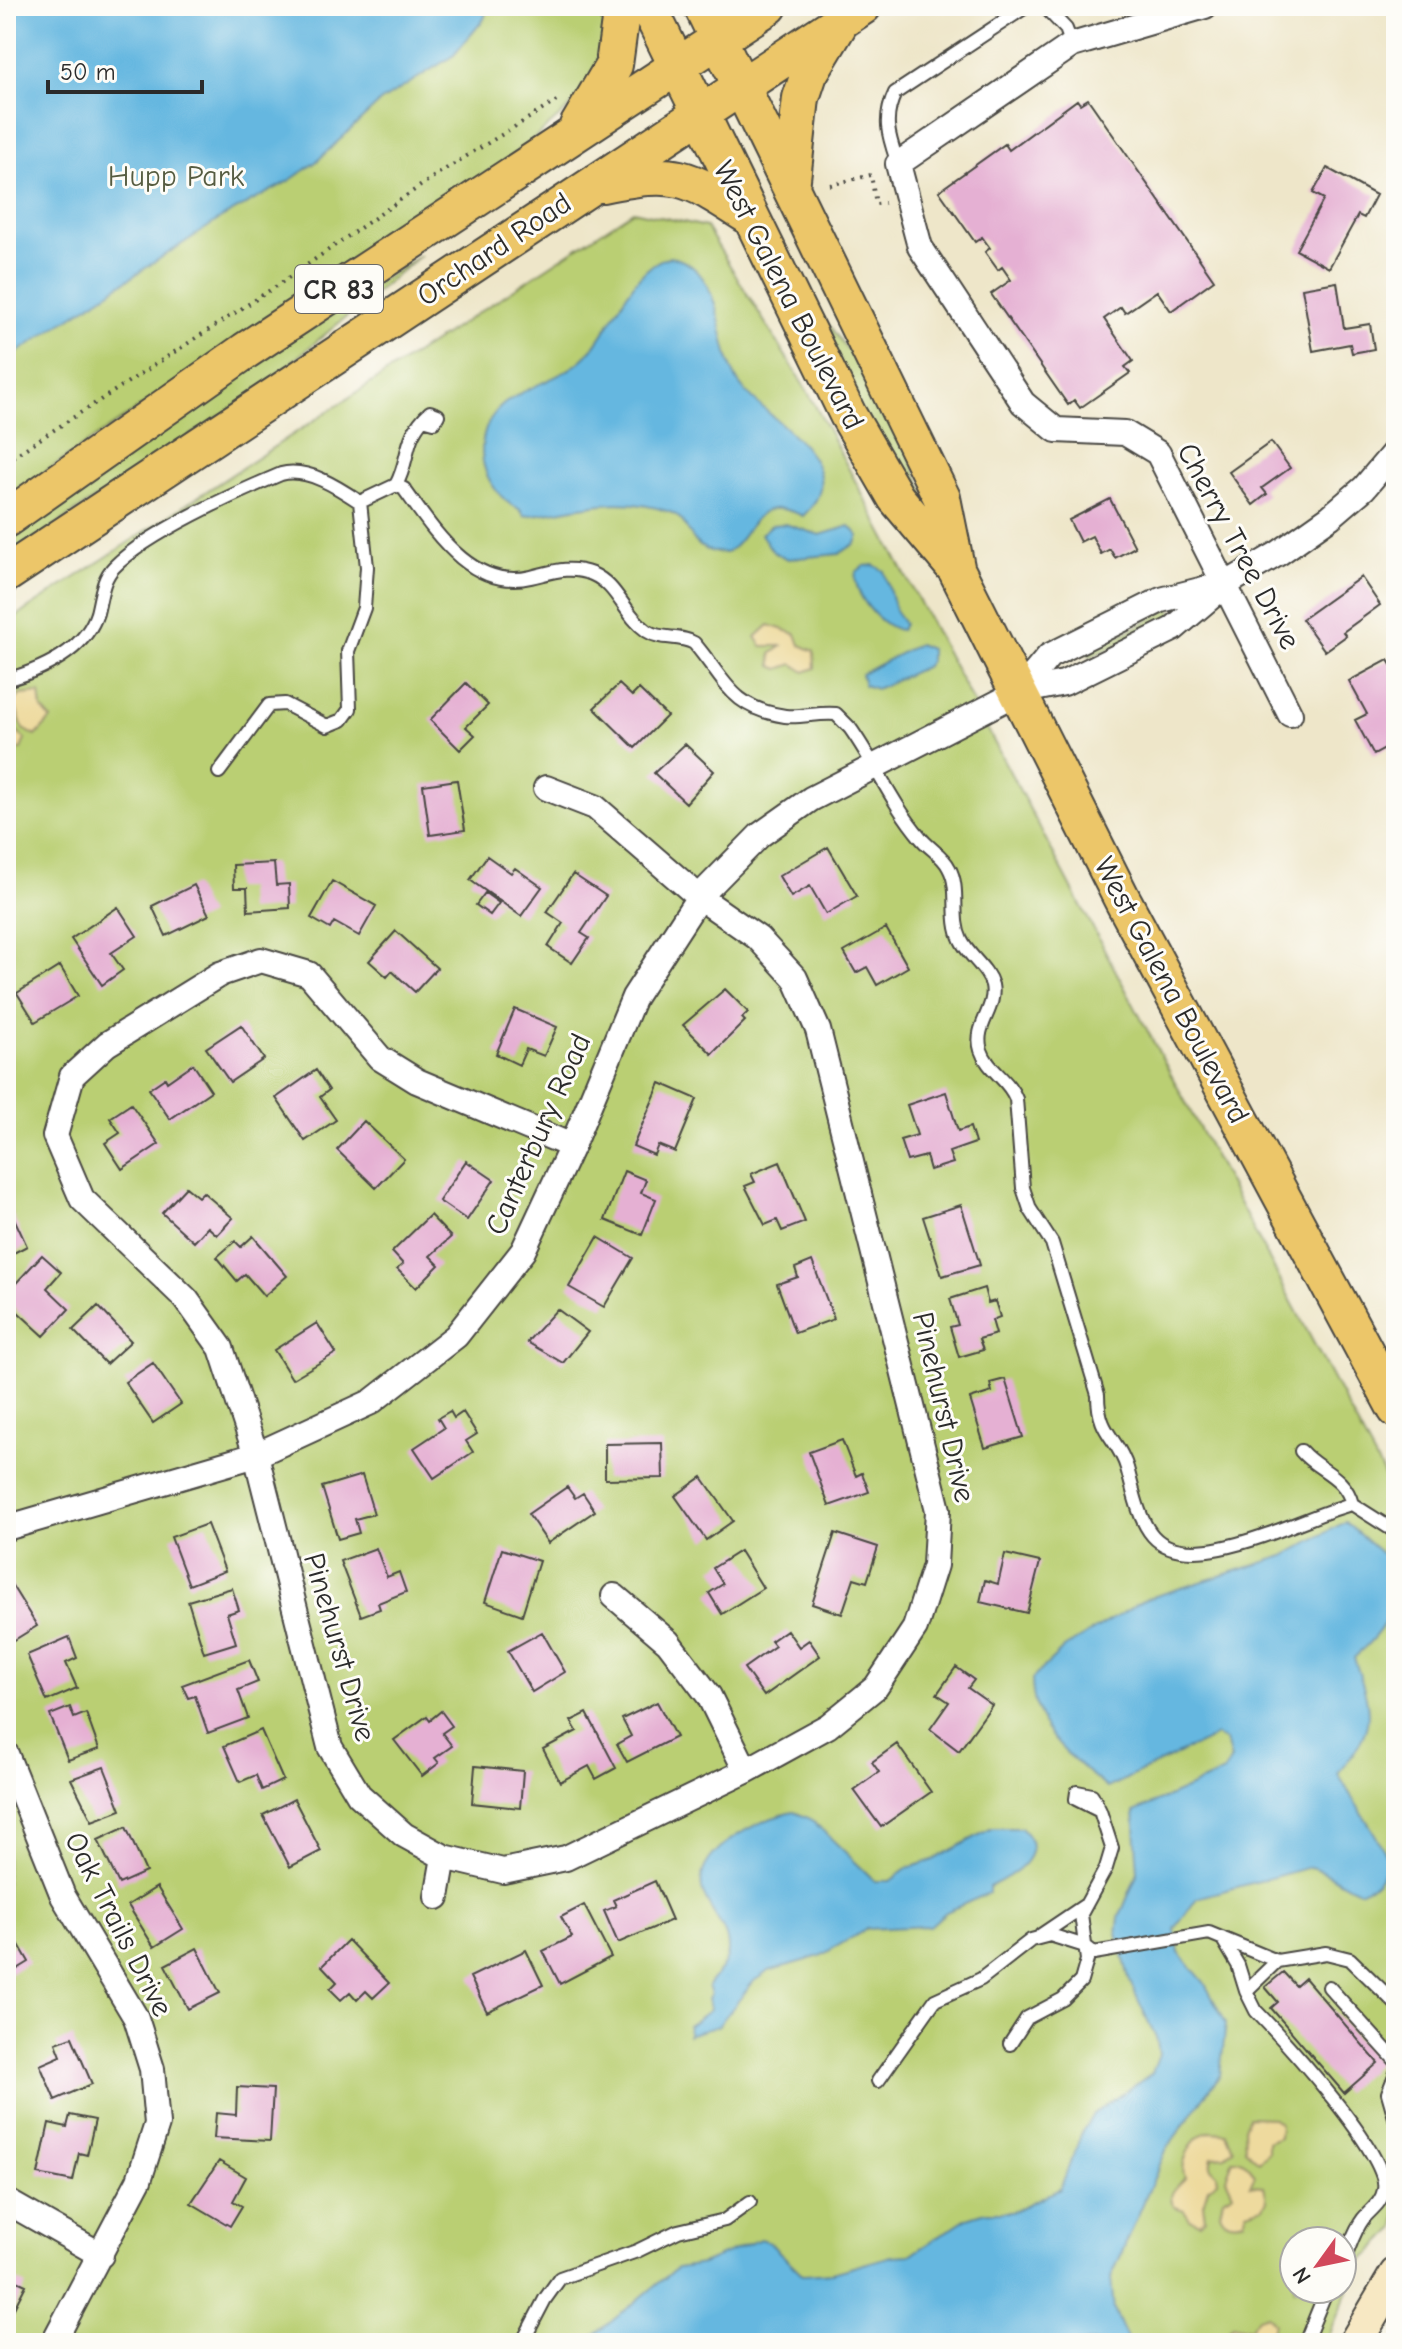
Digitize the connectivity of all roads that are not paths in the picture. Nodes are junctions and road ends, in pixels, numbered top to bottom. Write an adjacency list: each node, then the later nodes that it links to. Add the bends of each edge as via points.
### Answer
1 (622, 6): 14 (main road, via 614,65)
2 (648, 6): 11 (main road, West Galena Boulevard)
3 (702, 6): 9 (main road, West Galena Boulevard)
4 (769, 6): 9 (main road, Orchard Road / CR 83)
5 (1027, 6): 15 (lane, via 895,93 886,128)
6 (1044, 6): 10 (lane, via 1066,29)
7 (1205, 6): 10 (street)
8 (852, 13): 12 (main road, Orchard Road / CR 83); 17 (main road, via 809,74 801,98)
9 (718, 40): 11 (main road, Orchard Road / CR 83); 12 (main road, West Galena Boulevard)
10 (1072, 45): 15 (street)
11 (677, 67): 13 (main road, West Galena Boulevard); 14 (main road, Orchard Road / CR 83)
12 (741, 85): 13 (main road, Orchard Road / CR 83); 17 (main road, West Galena Boulevard)
13 (698, 114): 16 (main road, Orchard Road / CR 83); 18 (main road, West Galena Boulevard)
14 (571, 136): 23 (main road, Orchard Road / CR 83, via 245,351)
15 (898, 164): 26 (street, Cherry Tree Drive, via 920,247 1023,403 1056,430 1125,433 1158,453)
16 (588, 187): 18 (main road, via 667,176 689,180); 25 (main road, Orchard Road / CR 83)
17 (791, 190): 24 (main road, West Galena Boulevard, via 942,498)
18 (748, 215): 24 (main road, West Galena Boulevard, via 889,487)
19 (423, 419): 21 (lane, via 410,437)
20 (1396, 450): 26 (street, Canterbury Road, via 1330,517)
21 (396, 485): 22 (lane); 30 (lane, via 479,573 507,581 565,569 593,574 613,589 647,631 694,643 719,681 741,702 787,716 836,714)
22 (360, 502): 27 (lane, via 301,473 281,474 257,485 129,554 105,581 86,637 40,669); 31 (lane, via 367,548 365,595 348,651 347,715 327,726 285,704 269,705)
23 (6, 519)
24 (956, 569): 28 (main road, West Galena Boulevard)
25 (6, 574)
26 (1226, 584): 28 (street, Canterbury Road, via 1173,629 1064,683); 29 (street, Cherry Tree Drive)
27 (6, 680)
28 (1019, 692): 30 (street, Canterbury Road); 35 (main road, West Galena Boulevard, via 1122,899)
29 (1290, 714)
30 (875, 766): 33 (street, Canterbury Road, via 811,799 760,835); 38 (lane, via 920,838 953,877 958,931 992,990 979,1032 981,1050 1016,1099 1026,1200 1052,1243 1098,1395 1099,1419 1124,1459 1151,1534 1171,1548 1200,1550 1274,1534)
31 (219, 772)
32 (546, 788): 33 (street, Pinehurst Drive, via 595,807)
33 (699, 897): 34 (street, Canterbury Road, via 634,997); 43 (street, Pinehurst Drive, via 758,938 795,978 818,1030 938,1510 935,1565 915,1628 876,1687 828,1726)
34 (572, 1146): 37 (street, Canterbury Road, via 523,1251 456,1336 371,1402); 37 (street, Pinehurst Drive, via 417,1081 380,1058 309,974 261,960 220,974 107,1044 72,1076 55,1136 82,1199 186,1299 221,1348)
35 (1396, 1409)
36 (1301, 1451): 38 (lane, via 1337,1478)
37 (256, 1455): 39 (street, Canterbury Road); 45 (street, Pinehurst Drive, via 330,1747 359,1795 404,1835)
38 (1352, 1504): 40 (lane)
39 (6, 1528)
40 (1396, 1532)
41 (614, 1596): 43 (street, via 668,1642 709,1696)
42 (6, 1754): 63 (street, Oak Trails Drive, via 63,1896 136,2018 152,2069 157,2124 139,2180)
43 (746, 1771): 45 (street, Pinehurst Drive, via 566,1858 503,1871)
44 (1100, 1811): 47 (lane, via 1112,1848)
45 (444, 1857): 46 (street)
46 (437, 1897)
47 (1084, 1906): 49 (lane); 50 (lane)
48 (1222, 1938): 50 (lane, via 1209,1933 1103,1952); 51 (lane); 53 (lane)
49 (1031, 1940): 50 (lane, via 1050,1935); 58 (lane, via 981,1979 935,2000)
50 (1085, 1946): 55 (lane, via 1081,1981 1063,1999 1027,2018)
51 (1277, 1961): 53 (lane); 54 (lane, via 1316,1953 1350,1959)
52 (1329, 1987): 56 (lane)
53 (1246, 1991): 62 (lane, via 1256,2011 1351,2119 1383,2172 1380,2201)
54 (1396, 2004)
55 (1010, 2044)
56 (1396, 2061)
57 (1396, 2073): 59 (lane, via 1388,2093)
58 (878, 2081)
59 (1396, 2121)
60 (6, 2201): 63 (street)
61 (750, 2202): 67 (lane, via 725,2220 678,2231 560,2278)
62 (1358, 2230)
63 (101, 2255): 66 (street, Oak Trails Drive)
64 (1396, 2274): 69 (street)
65 (1320, 2305): 68 (lane)
66 (53, 2343)
67 (522, 2343)
68 (1305, 2343)
69 (1355, 2343)

